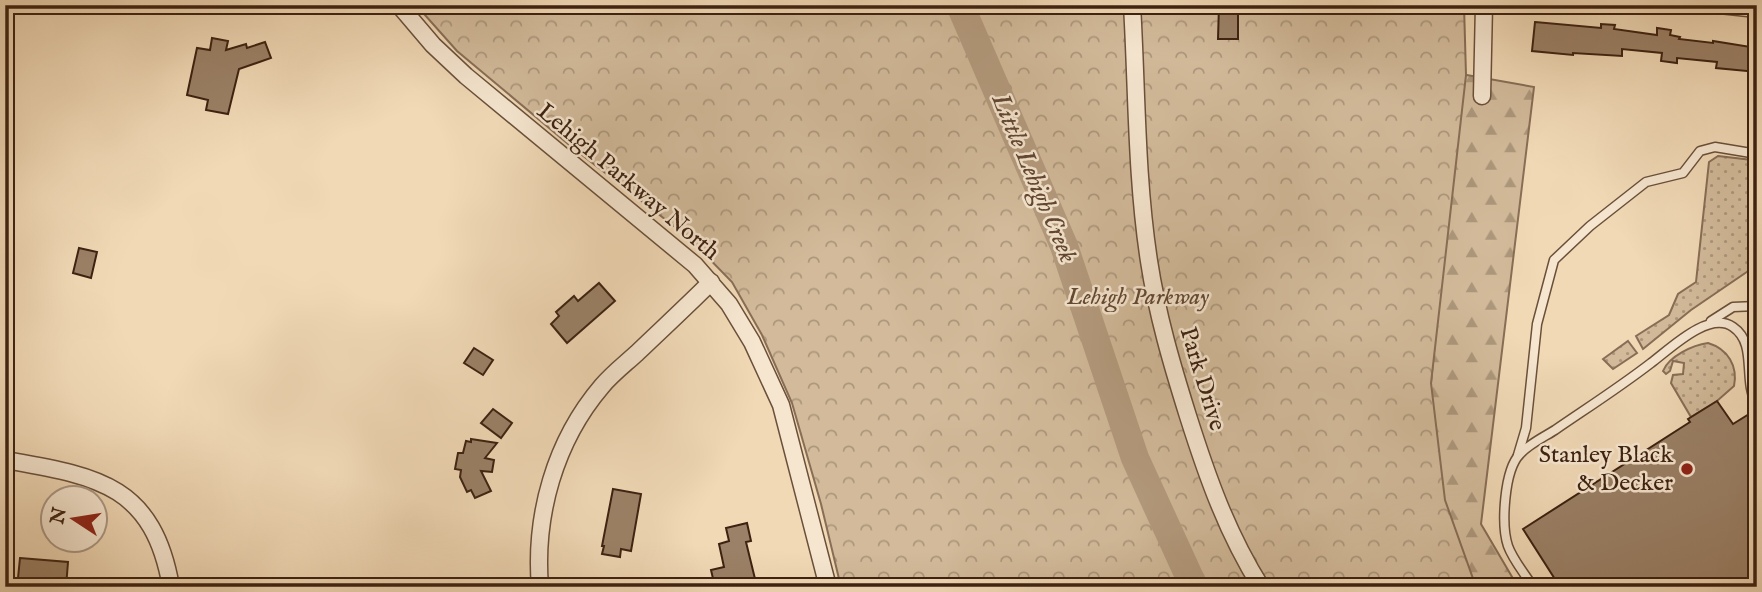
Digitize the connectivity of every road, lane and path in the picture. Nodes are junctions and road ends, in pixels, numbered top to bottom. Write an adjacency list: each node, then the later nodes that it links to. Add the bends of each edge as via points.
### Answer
1 (399, 5): 8 (street, Lehigh Parkway North, via 466,76)
2 (1132, 5): 17 (street, Park Drive, via 1142,205 1159,314 1211,488)
3 (1484, 5): 6 (street)
4 (1720, 5): 5 (street)
5 (1757, 9)
6 (1482, 96)
7 (1757, 154): 12 (lane, via 1715,147 1700,151 1683,173 1646,183 1554,260 1537,324 1526,428)
8 (711, 282): 15 (street, via 603,384 571,431 543,512); 16 (street, Lehigh Parkway North, via 752,342 781,405)
9 (1757, 306): 10 (lane, via 1733,307)
10 (1702, 326): 11 (lane, via 1731,325 1743,337 1750,394); 12 (lane)
11 (1757, 405)
12 (1518, 455): 18 (lane, via 1507,483 1503,517 1508,547)
13 (5, 460): 14 (street, via 80,474 119,493 158,538)
14 (171, 587)
15 (540, 587)
16 (828, 587)
17 (1261, 587)
18 (1533, 587)

